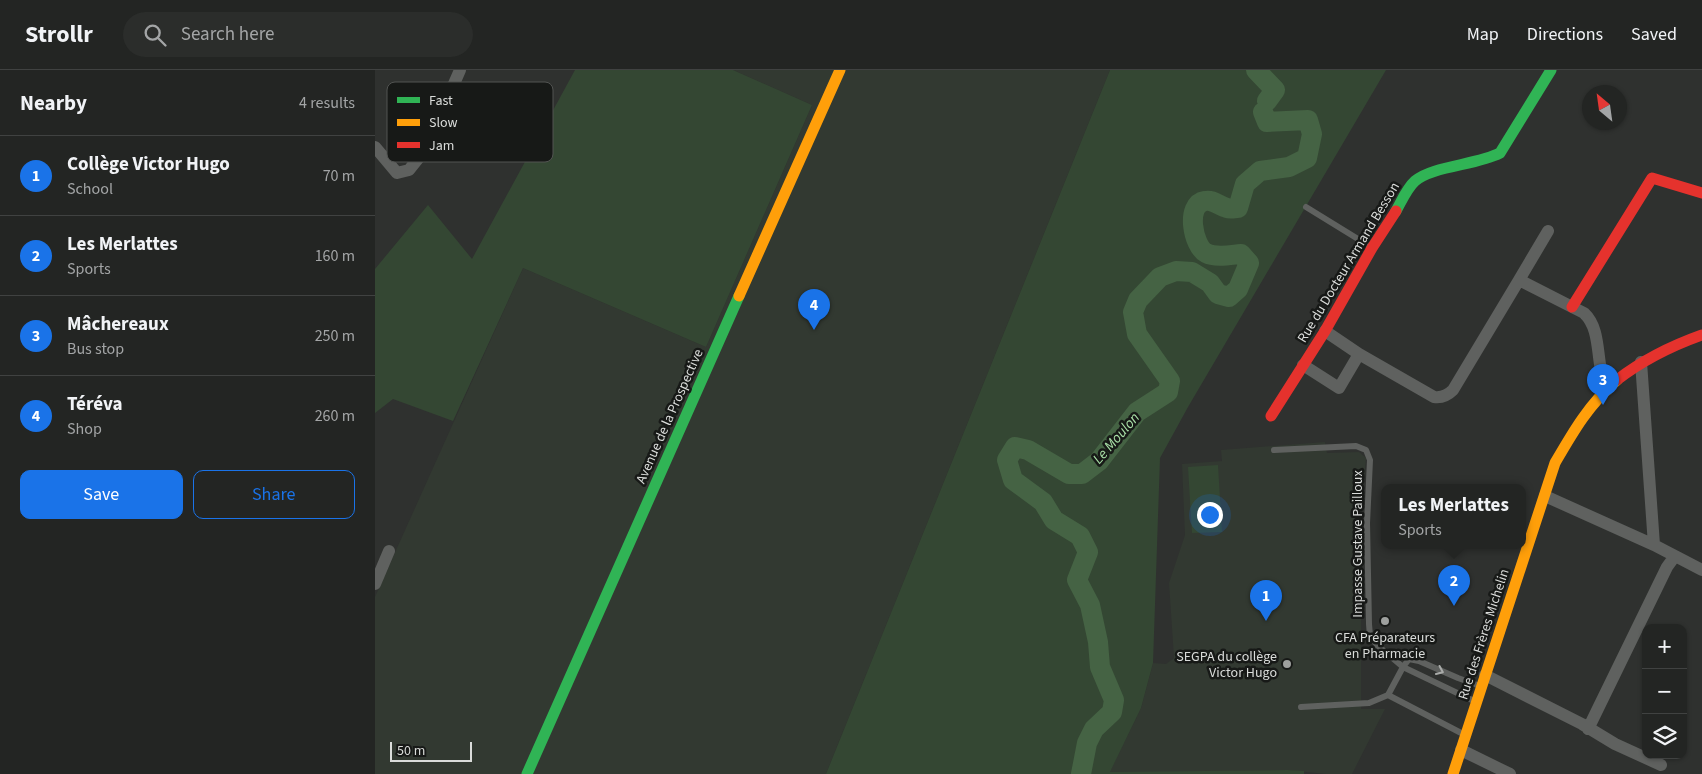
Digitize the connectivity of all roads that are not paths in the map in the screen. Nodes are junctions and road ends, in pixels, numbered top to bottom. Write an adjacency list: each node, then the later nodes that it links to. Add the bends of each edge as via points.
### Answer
1 (460, 70): 4 (street)
2 (839, 70): 38 (street, Avenue de la Prospective)
3 (1551, 70): 12 (street, Rue du Docteur Armand Besson, via 1500,153 1417,179)
4 (455, 82)
5 (375, 147): 6 (street)
6 (387, 161)
7 (388, 162): 8 (street, via 397,173 409,170)
8 (415, 162)
9 (1702, 194): 14 (street, via 1652,178)
10 (1306, 207): 12 (lane)
11 (1548, 231): 13 (street)
12 (1373, 248): 15 (street, Rue du Docteur Armand Besson)
13 (1519, 280): 14 (street); 17 (street, via 1448,395 1434,397)
14 (1572, 307): 20 (street, via 1584,313 1591,322)
15 (1325, 331): 17 (street); 19 (street, Rue du Docteur Armand Besson)
16 (1702, 335): 18 (street, Rue des Frères Michelin)
17 (1359, 354): 19 (street, via 1339,388)
18 (1641, 362): 20 (street, Rue des Frères Michelin); 24 (street)
19 (1303, 365): 21 (street, Rue du Docteur Armand Besson)
20 (1607, 390): 23 (street, Rue des Frères Michelin, via 1572,432 1555,463)
21 (1271, 416)
22 (1274, 450): 29 (lane, Impasse Gustave Pailloux, via 1356,446 1366,450 1370,460 1367,523 1371,636)
23 (1545, 496): 24 (street); 30 (street, Rue des Frères Michelin)
24 (1654, 545): 26 (street)
25 (389, 551): 28 (street)
26 (1675, 556): 27 (street); 34 (street)
27 (1702, 570)
28 (375, 584)
29 (1403, 667): 30 (lane, one-way to 30, via 1406,661 1413,659 1458,678); 31 (lane); 32 (lane, Impasse Gustave Pailloux)
30 (1483, 681): 32 (street, Rue des Frères Michelin); 34 (street)
31 (1388, 695): 33 (lane, via 1369,704); 35 (lane)
32 (1476, 702): 35 (street, Rue des Frères Michelin)
33 (1301, 707)
34 (1588, 729): 37 (street)
35 (1465, 735): 36 (street, Rue des Frères Michelin)
36 (1461, 750): 39 (street, Rue des Frères Michelin); 40 (street)
37 (1661, 766)
38 (527, 774)
39 (1453, 774)
40 (1510, 774)

